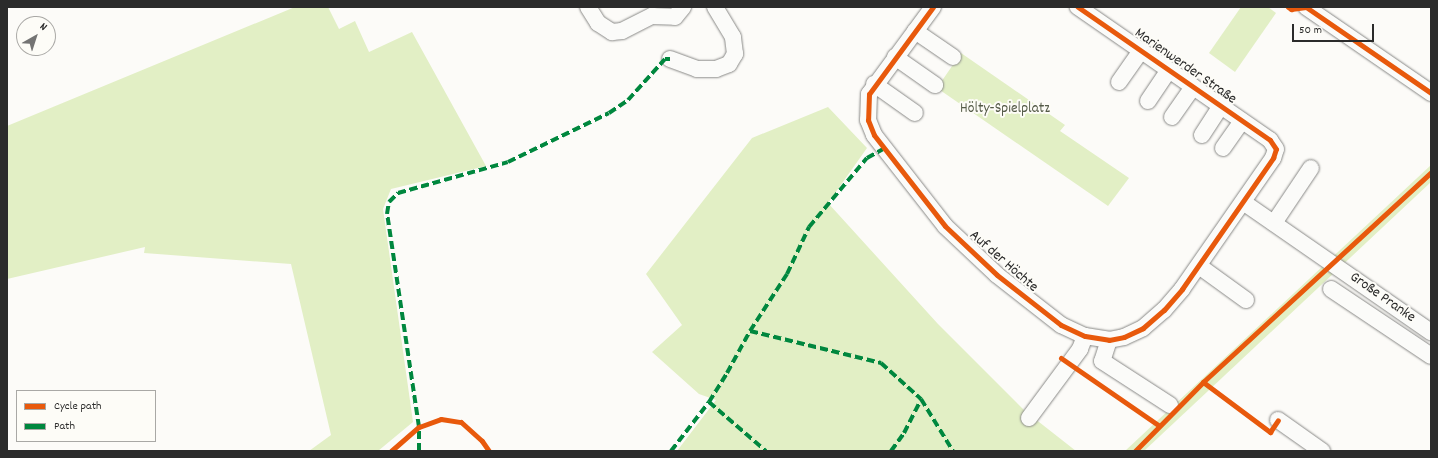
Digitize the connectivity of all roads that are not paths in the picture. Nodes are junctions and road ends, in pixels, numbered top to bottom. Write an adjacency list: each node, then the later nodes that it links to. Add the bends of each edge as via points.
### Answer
1 (588, 7): 2 (street, via 598,23 612,32 622,31 652,16 674,17)
2 (683, 7)
3 (715, 7): 11 (street, via 733,37 736,54 729,64 716,69 697,69)
4 (933, 7): 7 (street, Auf der Höchte)
5 (1078, 7): 8 (street, Marienwerder Straße)
6 (1306, 7): 17 (street)
7 (915, 31): 9 (street, Auf der Höchte); 10 (street)
8 (1141, 50): 12 (street, Marienwerder Straße); 13 (street)
9 (895, 57): 14 (street, Auf der Höchte); 15 (street)
10 (953, 57)
11 (670, 59)
12 (1169, 70): 16 (street, Marienwerder Straße); 18 (street)
13 (1119, 82)
14 (874, 84): 20 (street); 33 (street, Auf der Höchte, via 867,106 868,120 874,135 945,226 997,275 1061,325)
15 (935, 85)
16 (1193, 87): 19 (street, Marienwerder Straße); 21 (street)
17 (1431, 93)
18 (1148, 101)
19 (1221, 106): 22 (street, Marienwerder Straße); 23 (street)
20 (915, 113)
21 (1172, 117)
22 (1242, 121): 24 (street); 25 (street, Marienwerder Straße, via 1270,140)
23 (1202, 135)
24 (1223, 148)
25 (1276, 149): 27 (street, Auf der Höchte, via 1273,158)
26 (1311, 168): 28 (street)
27 (1243, 202): 28 (street, Große Pranke); 29 (street, Auf der Höchte)
28 (1274, 223): 32 (street, Große Pranke)
29 (1199, 266): 31 (street); 34 (street, Auf der Höchte, via 1156,317 1124,337)
30 (1331, 289): 35 (street)
31 (1246, 300)
32 (1431, 332)
33 (1085, 336): 34 (street, Auf der Höchte); 37 (street, via 1080,349)
34 (1109, 340): 36 (street, via 1102,361)
35 (1431, 356)
36 (1170, 405)
37 (1029, 418)
38 (1278, 420): 39 (street)
39 (1322, 451)

